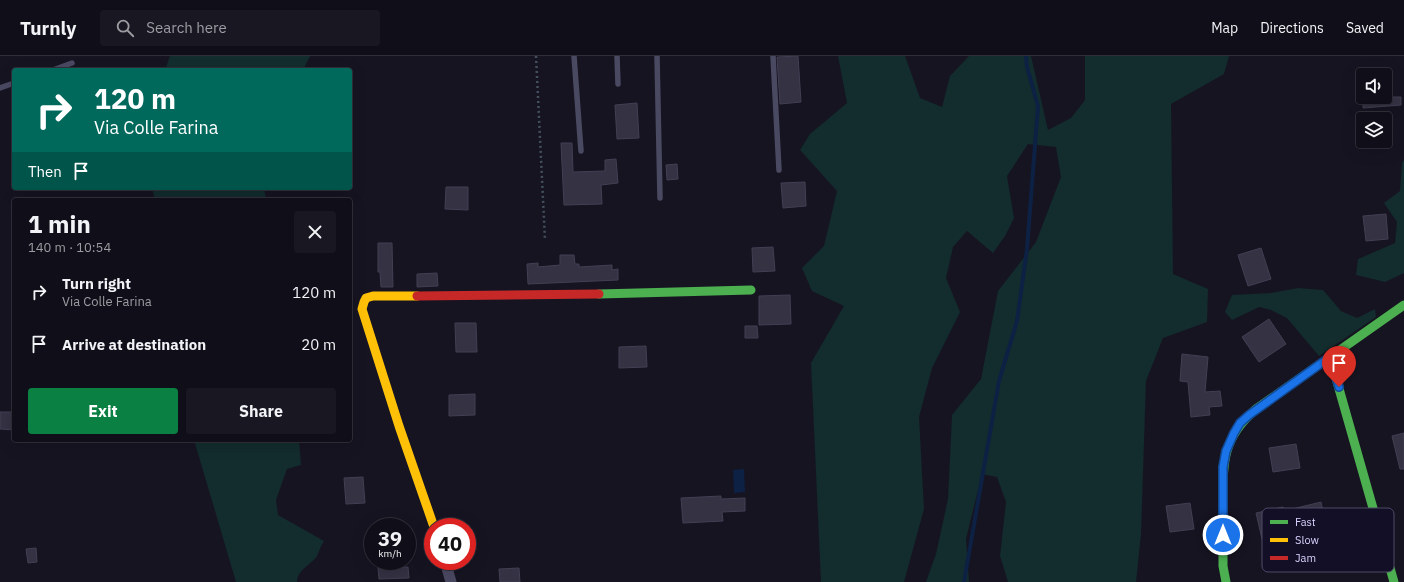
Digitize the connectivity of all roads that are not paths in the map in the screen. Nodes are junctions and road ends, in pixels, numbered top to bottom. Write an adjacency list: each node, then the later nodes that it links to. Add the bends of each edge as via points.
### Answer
1 (574, 56): 10 (lane)
2 (617, 56): 8 (lane)
3 (657, 56): 12 (lane)
4 (773, 56): 11 (lane)
5 (72, 63): 6 (lane)
6 (58, 68)
7 (12, 84): 9 (lane)
8 (618, 84)
9 (0, 88)
10 (581, 151)
11 (779, 170)
12 (660, 198)
13 (751, 290): 17 (street, via 373,296 366,299 362,309)
14 (1404, 305): 15 (street)
15 (1330, 357): 16 (street); 21 (street, via 1249,415 1240,423 1230,442 1222,474 1223,566)
16 (1373, 508)
17 (431, 518)
18 (448, 570): 20 (street)
19 (1391, 572): 22 (street)
20 (451, 582)
21 (1226, 582)
22 (1394, 582)

